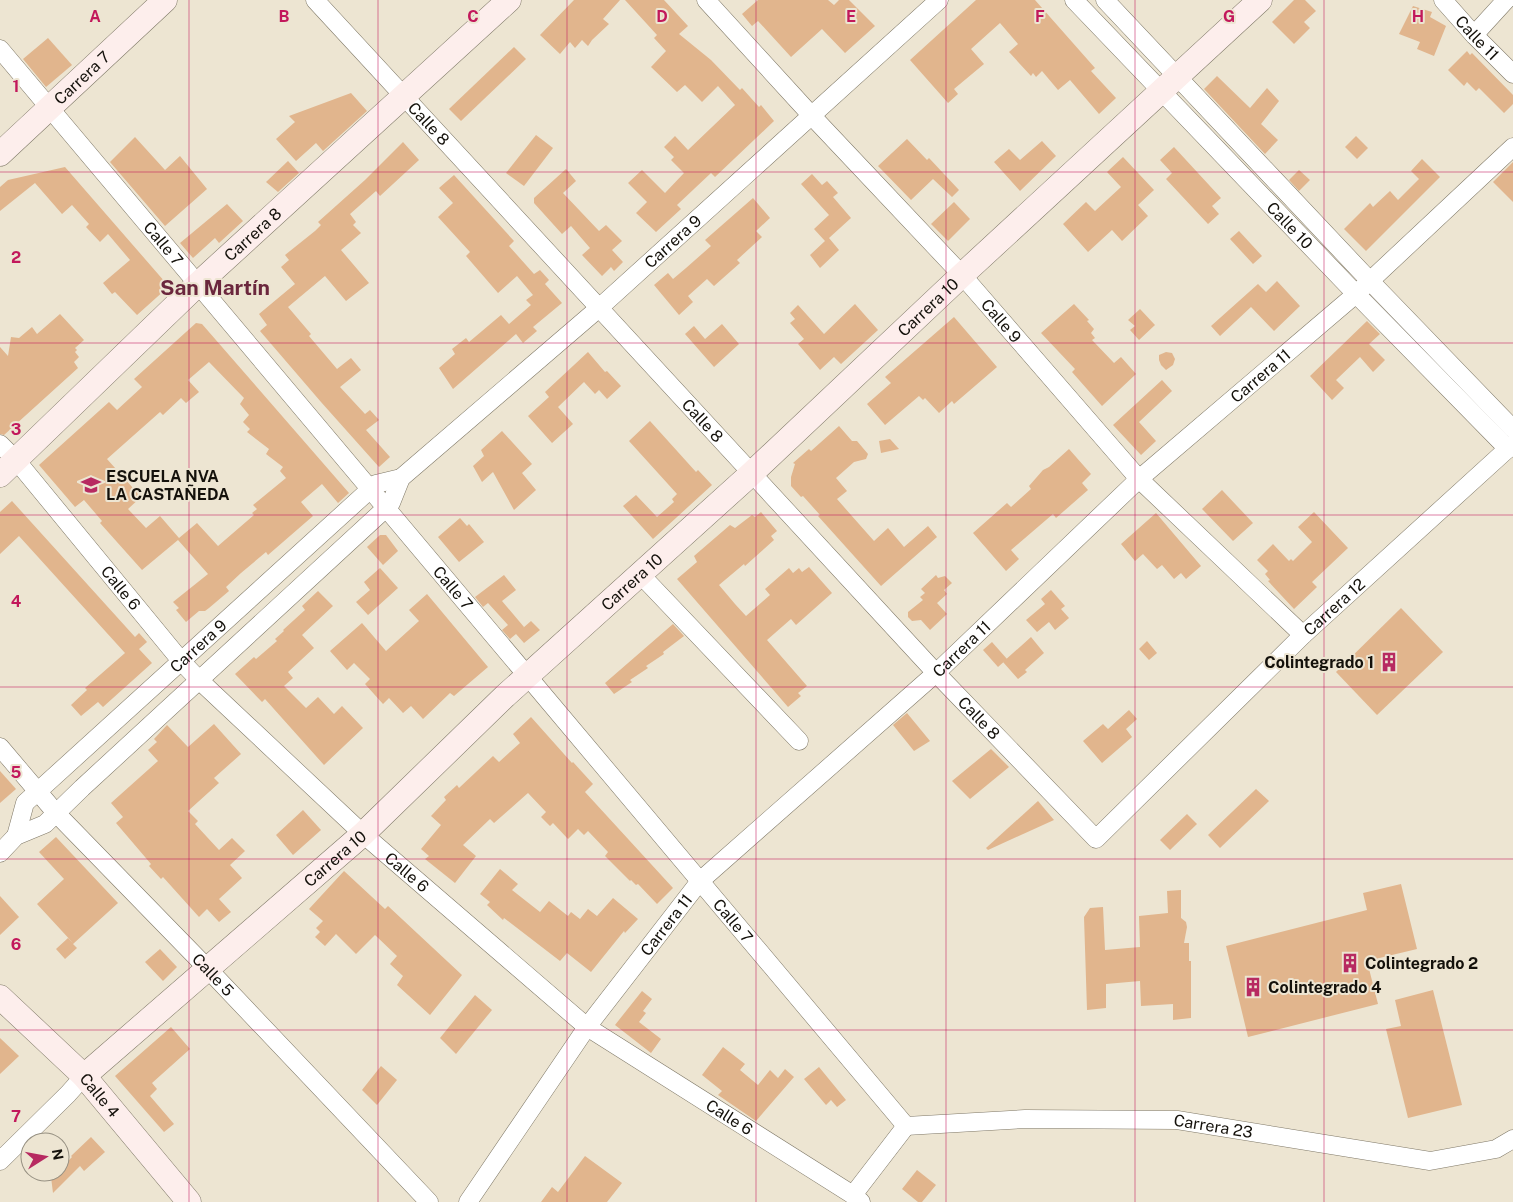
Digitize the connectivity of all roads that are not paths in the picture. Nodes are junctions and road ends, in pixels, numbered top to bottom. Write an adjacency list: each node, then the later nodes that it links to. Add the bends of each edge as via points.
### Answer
1 (165, 0): 16 (street, Carrera 7)
2 (315, 0): 15 (street, Calle 8)
3 (509, 0): 15 (street, Carrera 8)
4 (706, 0): 17 (street, Calle 9)
5 (939, 0): 17 (street, Carrera 9)
6 (1103, 0): 10 (street); 14 (street, Calle 10)
7 (1260, 0): 14 (street, Carrera 10)
8 (1442, 0): 11 (street, Calle 11)
9 (1506, 0): 11 (street)
10 (1080, 6): 14 (street, Calle 10)
11 (1474, 35): 13 (street, Calle 11)
12 (0, 48): 16 (street, Calle 7)
13 (1513, 74)
14 (1169, 84): 20 (street, Carrera 10); 21 (street, Calle 10); 23 (street, Calle 10)
15 (404, 95): 22 (street, Carrera 8); 24 (street, Calle 8)
16 (50, 107): 19 (street, Carrera 7); 22 (street, Calle 7)
17 (811, 115): 20 (street, Calle 9); 24 (street, Carrera 9)
18 (1513, 147): 21 (street, Carrera 11)
19 (0, 154)
20 (962, 275): 28 (street, Carrera 10); 30 (street, Calle 9)
21 (1370, 280): 23 (street, Carrera 11); 25 (street, Calle 10)
22 (198, 284): 27 (street, Carrera 8); 31 (street, Calle 7)
23 (1356, 294): 26 (street, Calle 10); 30 (street, Carrera 11)
24 (599, 308): 28 (street, Calle 8); 29 (street, Carrera 9)
25 (1513, 429)
26 (1510, 446): 34 (street, Carrera 12)
27 (5, 460): 35 (street, Calle 6)
28 (752, 474): 33 (street, Carrera 10); 36 (street, Calle 8)
29 (400, 478): 31 (street, Carrera 9, via 376,484); 32 (street, Carrera 9)
30 (1139, 479): 34 (street, Calle 9); 36 (street, Carrera 11)
31 (370, 489): 32 (street, Calle 7); 35 (street, Carrera 9)
32 (386, 508): 37 (street, Calle 7); 38 (street, Carrera 9)
33 (640, 574): 37 (street, Carrera 10); 39 (street)
34 (1303, 635): 45 (street, Carrera 12)
35 (182, 662): 38 (street, Calle 6); 41 (street, Carrera 9)
36 (936, 673): 45 (street, Calle 8); 47 (street, Carrera 11)
37 (527, 676): 43 (street, Carrera 10); 47 (street, Calle 7)
38 (199, 680): 42 (street, Carrera 9); 43 (street, Calle 6)
39 (799, 741)
40 (0, 747): 41 (street, Calle 5)
41 (38, 792): 42 (street, Calle 5); 44 (street, Carrera 9, via 25,803)
42 (56, 813): 44 (street, Carrera 9, via 45,824); 48 (street, Calle 5)
43 (363, 834): 48 (street, Carrera 10); 50 (street, Calle 6)
44 (16, 836): 46 (street, Carrera 9)
45 (1096, 839)
46 (0, 853)
47 (700, 881): 50 (street, Carrera 11); 52 (street, Calle 7)
48 (207, 968): 51 (street, Carrera 10); 57 (street, Calle 5)
49 (0, 997): 51 (street, Calle 4)
50 (587, 1027): 55 (street, Calle 6); 58 (street, Carrera 11)
51 (84, 1076): 54 (street, Carrera 10); 56 (street, Calle 4)
52 (906, 1126): 53 (street, Carrera 23, via 1025,1119 1177,1120 1430,1161 1496,1148); 55 (street)
53 (1513, 1139)
54 (0, 1161)
55 (857, 1198)
56 (189, 1202)
57 (429, 1202)
58 (468, 1202)

